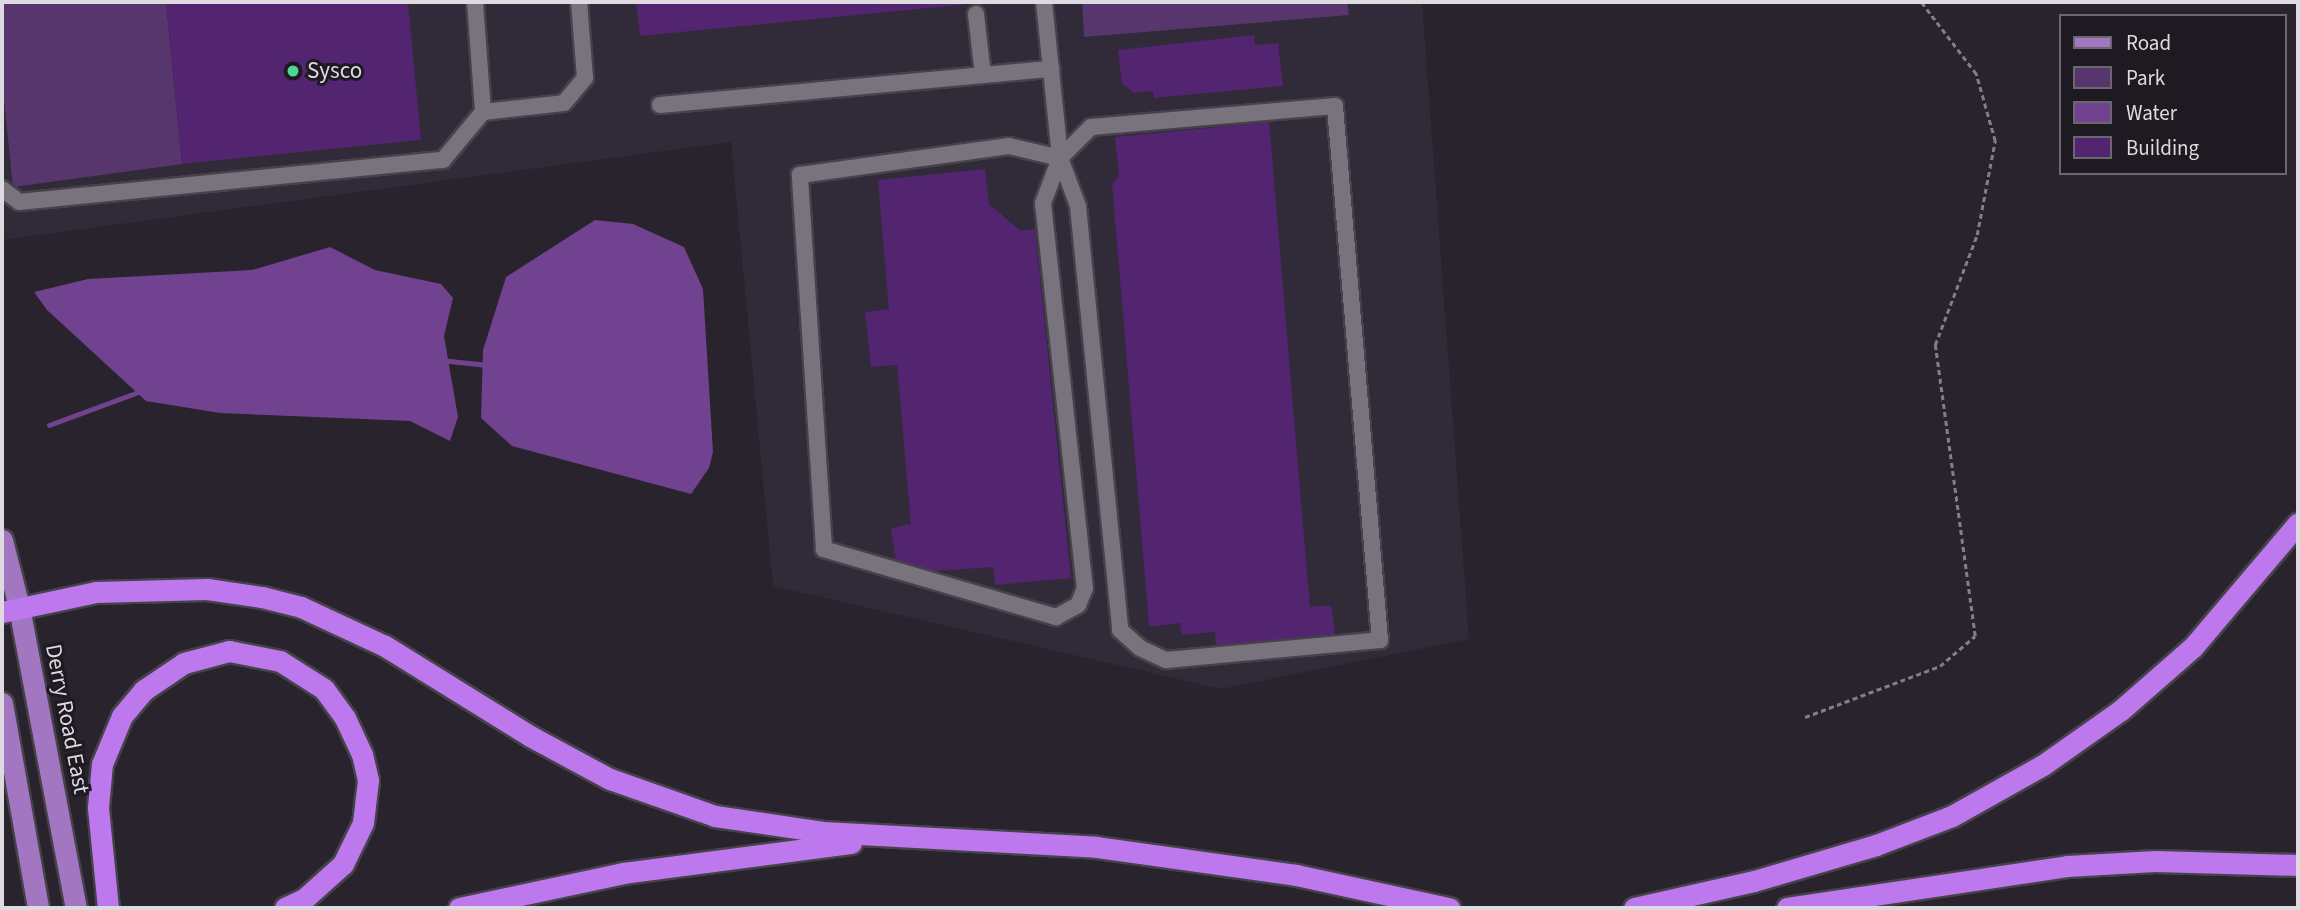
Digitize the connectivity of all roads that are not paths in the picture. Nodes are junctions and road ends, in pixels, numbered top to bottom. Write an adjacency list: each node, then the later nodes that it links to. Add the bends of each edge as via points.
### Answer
1 (475, 2): 8 (street)
2 (579, 2): 8 (street, via 585,78 564,103)
3 (1044, 2): 5 (street)
4 (976, 14): 6 (street)
5 (1051, 69): 6 (street); 9 (street)
6 (983, 75): 7 (street)
7 (660, 105)
8 (483, 111): 10 (street, via 443,160 19,202)
9 (1060, 158): 9 (street, via 1043,203 1084,588 1077,605 1056,617 824,549 800,175 1009,146); 9 (street, via 1091,127 1335,106 1380,640 1166,660 1140,648 1120,631 1078,206)
10 (2, 189)
11 (2298, 523): 23 (highway, via 2193,646 2121,710 2043,765 1952,816 1876,845 1754,881)
12 (2, 540): 13 (main road, Derry Road East)
13 (10, 610): 15 (highway, via 96,592 206,589 262,597 300,607 385,646 530,736 610,779 674,804 715,816); 18 (main road, Derry Road East)
14 (2, 703): 17 (main road)
15 (894, 837): 21 (highway, via 623,873); 22 (highway, via 1097,847 1296,875)
16 (2298, 865): 24 (highway, via 2155,861 2067,866)
17 (38, 908)
18 (76, 908)
19 (108, 908): 20 (highway, via 98,807 102,764 122,716 144,690 184,663 229,651 280,661 324,689 345,718 368,780 363,823 344,864 304,900)
20 (285, 908)
21 (459, 908)
22 (1449, 908)
23 (1634, 908)
24 (1787, 908)

